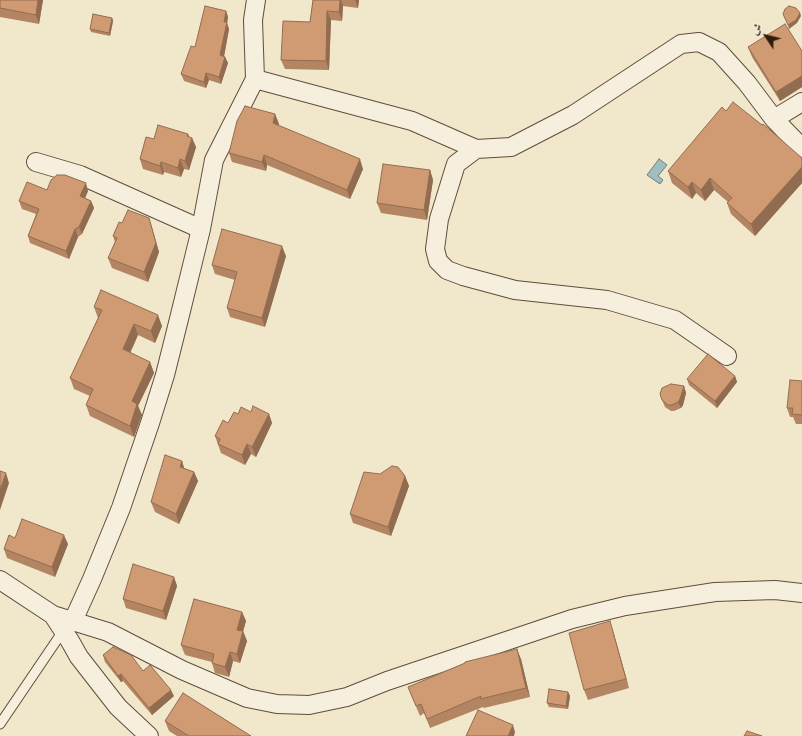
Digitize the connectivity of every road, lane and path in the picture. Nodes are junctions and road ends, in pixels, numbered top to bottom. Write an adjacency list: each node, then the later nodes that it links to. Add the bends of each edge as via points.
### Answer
1 (256, 0): 2 (street, via 253,20)
2 (255, 79): 6 (street, via 412,121); 8 (street, via 214,160)
3 (802, 102): 4 (street)
4 (774, 119): 5 (street); 6 (street, via 719,52 699,42 682,44 573,115 511,147)
5 (802, 148)
6 (476, 149): 9 (street, via 456,164 439,220 435,250 438,261 447,270 515,290 607,300 676,320)
7 (36, 162): 8 (street, via 80,175)
8 (201, 229): 12 (street, via 178,326 150,423 121,508 92,579)
9 (727, 356)
10 (0, 580): 12 (street)
11 (802, 593): 12 (street, via 775,590 715,592 625,606 572,619 387,681 347,697 309,705 277,704 247,698 182,670 108,632)
12 (68, 626): 13 (lane); 14 (street, via 79,657 118,707)
13 (0, 724)
14 (149, 736)

